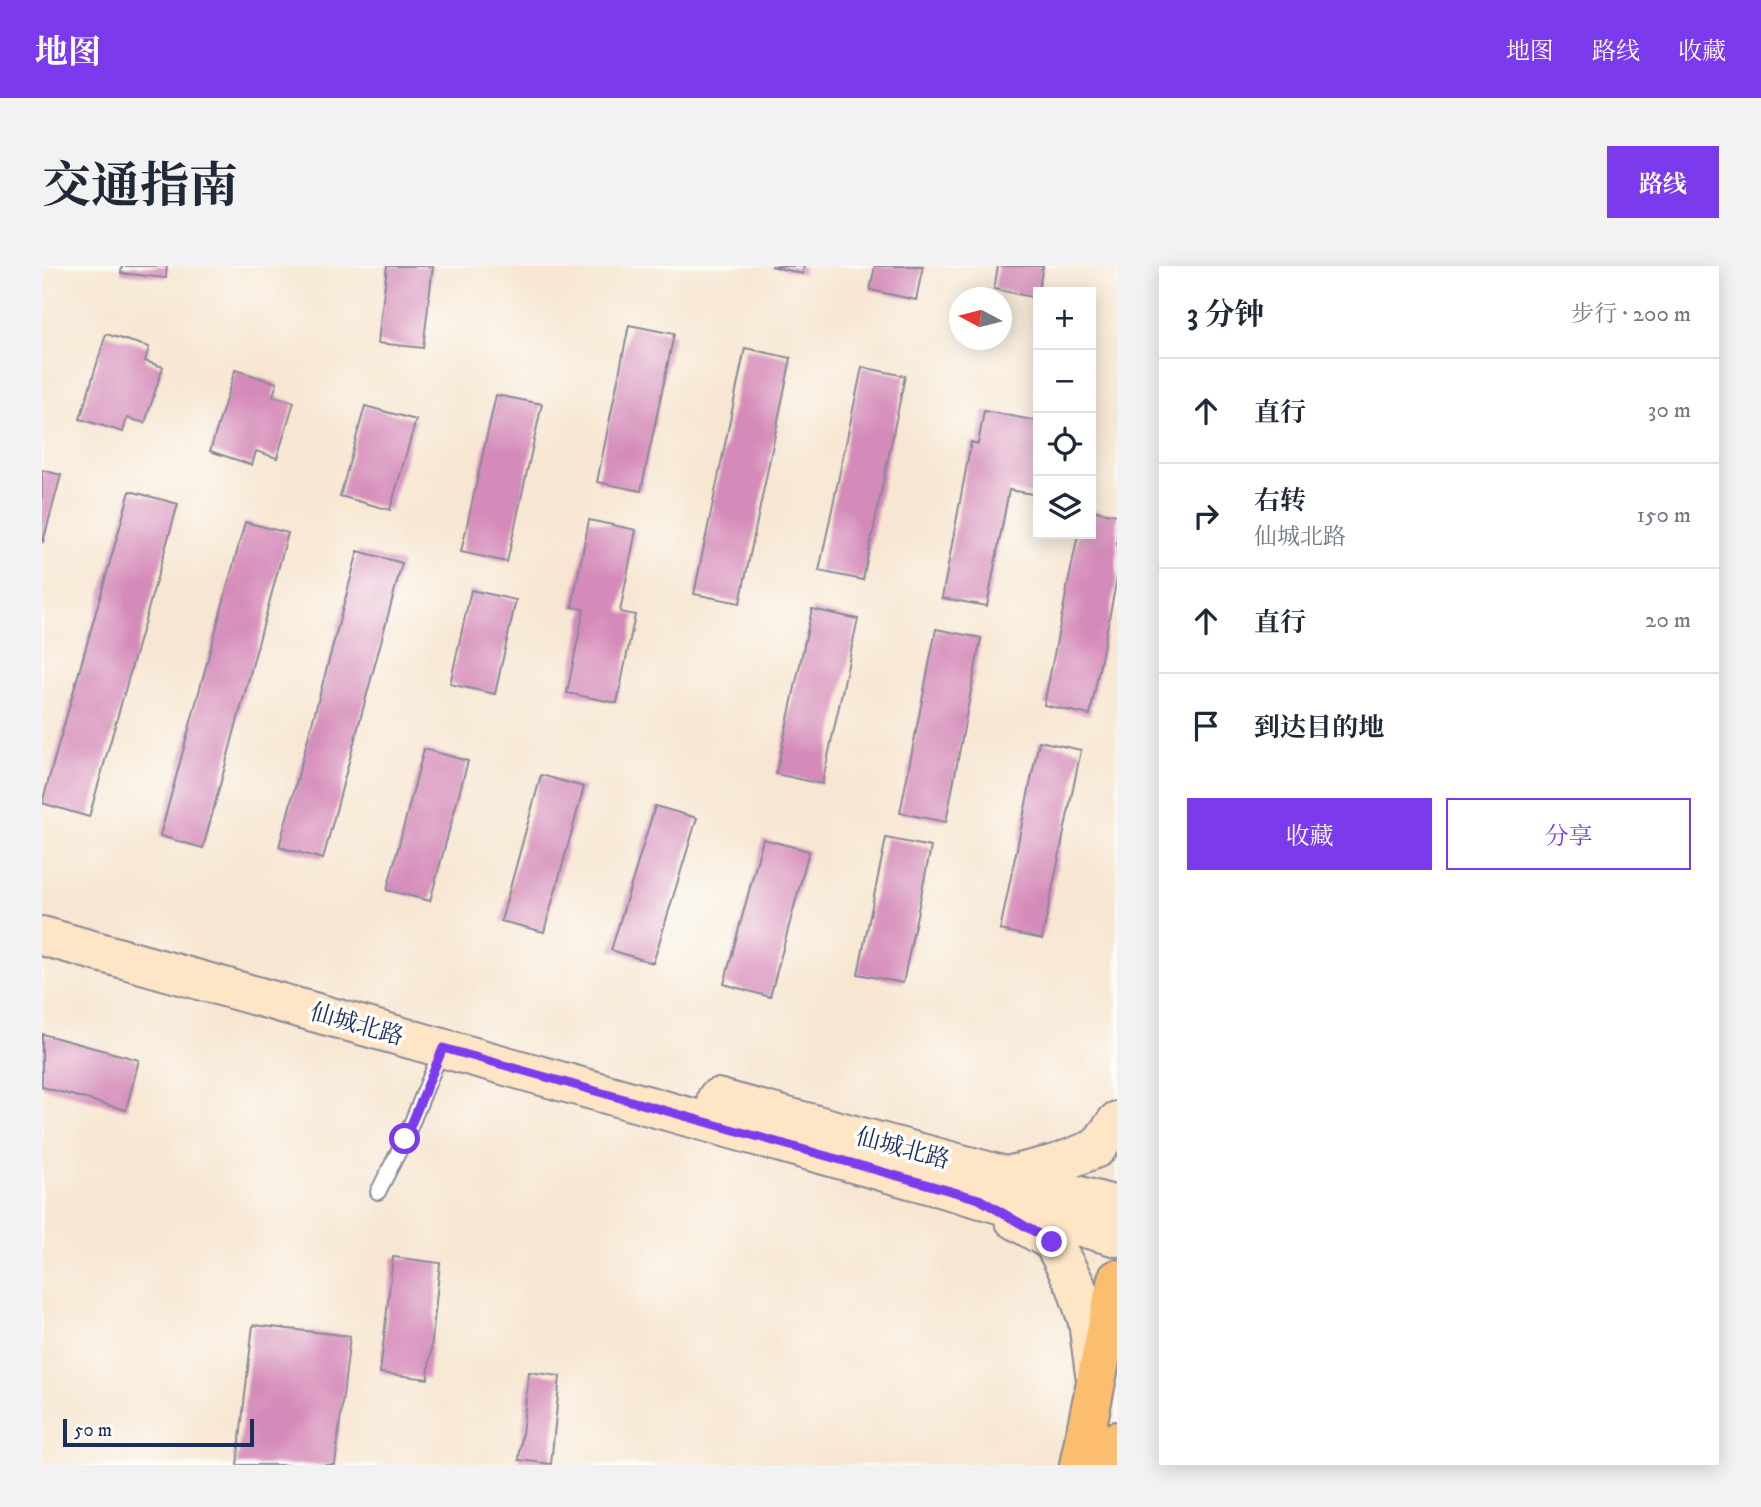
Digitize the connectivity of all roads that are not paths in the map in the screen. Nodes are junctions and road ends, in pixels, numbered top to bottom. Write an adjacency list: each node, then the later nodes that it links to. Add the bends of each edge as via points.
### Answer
1 (42, 912): 5 (main road, 仙城北路)
2 (42, 936): 3 (main road, 仙城北路)
3 (443, 1048): 5 (main road, 仙城北路); 6 (lane)
4 (1117, 1121): 5 (main road, via 1097,1148)
5 (993, 1187): 7 (main road, 仙城北路); 8 (main road, 仙城北路); 10 (main road, via 1052,1242 1076,1286 1088,1322)
6 (379, 1192)
7 (1117, 1206)
8 (1117, 1237)
9 (1117, 1279): 10 (main road)
10 (1096, 1381): 12 (main road)
11 (1117, 1441): 13 (main road)
12 (1079, 1465)
13 (1112, 1465)

